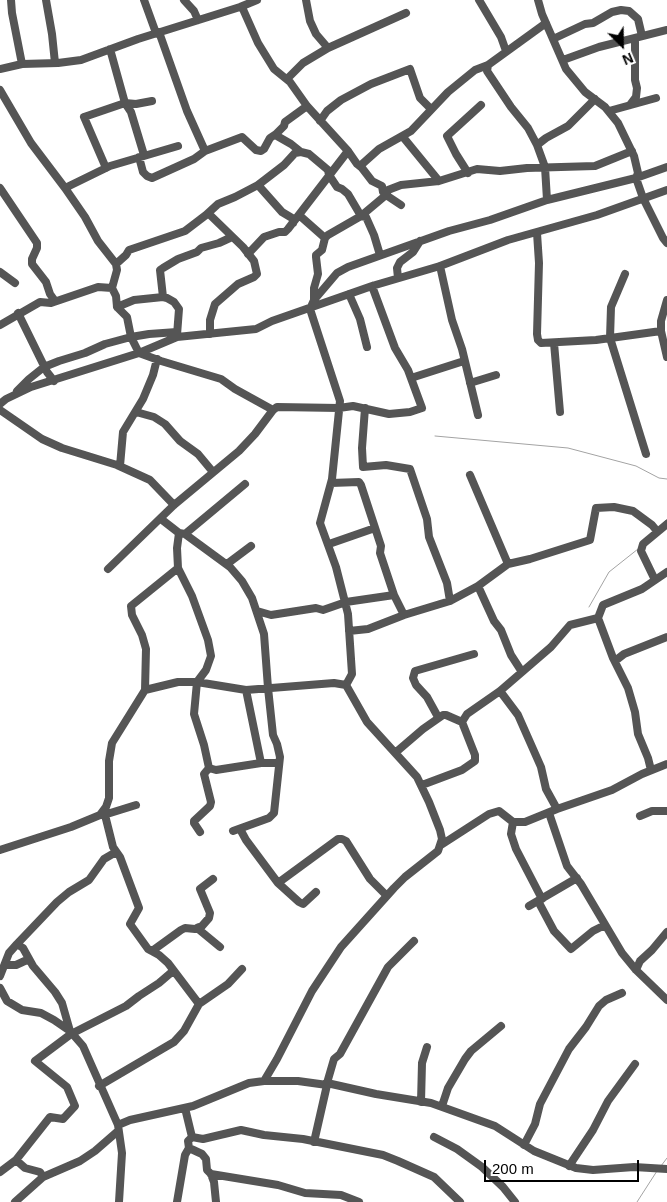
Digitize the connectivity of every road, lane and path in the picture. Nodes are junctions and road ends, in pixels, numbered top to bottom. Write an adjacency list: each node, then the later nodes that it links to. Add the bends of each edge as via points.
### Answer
1 (11, 0): 22 (street)
2 (46, 0): 21 (street)
3 (144, 0): 14 (street)
4 (184, 0): 11 (street)
5 (256, 0): 9 (street)
6 (306, 0): 17 (street, via 316,34)
7 (479, 0): 19 (street)
8 (538, 0): 12 (street)
9 (242, 7): 11 (street); 25 (street, via 268,60)
10 (406, 13): 17 (street)
11 (198, 20): 14 (street)
12 (546, 23): 16 (street); 19 (street)
13 (667, 30): 15 (street)
14 (158, 32): 18 (street); 42 (street, via 187,111)
15 (639, 37): 16 (street, via 638,18 621,10); 20 (street); 31 (street, via 636,97)
16 (553, 39): 20 (street)
17 (328, 48): 25 (street, via 304,63)
18 (110, 49): 21 (street, via 81,60); 30 (street)
19 (506, 51): 23 (street)
20 (563, 60): 28 (street, via 578,84)
21 (55, 63): 22 (street)
22 (22, 64): 24 (street)
23 (488, 65): 34 (street, via 475,70); 39 (street, via 491,79)
24 (0, 69)
25 (287, 79): 32 (street)
26 (0, 90): 56 (street, via 31,143)
27 (656, 98): 31 (street)
28 (595, 99): 35 (street); 39 (street, via 568,126)
29 (152, 101): 30 (street)
30 (125, 103): 45 (street, via 131,112); 48 (street, via 84,117)
31 (630, 105): 35 (street)
32 (307, 106): 36 (street); 37 (street, via 285,122)
33 (481, 106): 50 (street, via 447,136)
34 (430, 109): 36 (street, via 420,98 410,69 370,84 341,100); 38 (street)
35 (609, 111): 43 (street)
36 (320, 121): 41 (street)
37 (276, 134): 42 (street, via 261,151 242,137); 44 (street)
38 (403, 137): 46 (street, via 380,149); 53 (street)
39 (537, 145): 49 (street)
40 (178, 146): 45 (street)
41 (348, 150): 46 (street); 51 (street)
42 (206, 151): 45 (street, via 194,160 152,178 143,172)
43 (632, 151): 49 (street, via 595,166); 52 (street, via 637,166)
44 (301, 152): 51 (street, via 317,160); 54 (street, via 295,153)
45 (142, 156): 48 (street)
46 (360, 166): 58 (street, via 372,181 382,186)
47 (667, 167): 52 (street)
48 (106, 168): 56 (street)
49 (545, 168): 50 (street); 60 (street)
50 (468, 173): 53 (street)
51 (329, 175): 63 (street); 64 (street, via 337,187 348,194)
52 (636, 178): 59 (street); 60 (street)
53 (439, 181): 58 (street, via 401,184)
54 (258, 185): 62 (street, via 218,204); 65 (street, via 282,212 292,218)
55 (0, 188): 85 (street, via 37,243 32,264)
56 (65, 188): 73 (street)
57 (667, 190): 59 (street)
58 (386, 194): 61 (street); 64 (street)
59 (642, 198): 66 (street); 70 (street)
60 (547, 200): 69 (street)
61 (402, 205)
62 (206, 214): 67 (street); 73 (street, via 185,231 129,250)
63 (299, 216): 65 (street); 68 (street)
64 (361, 216): 68 (street); 72 (street, via 368,220)
65 (293, 223): 71 (street, via 285,232 264,237)
66 (537, 233): 74 (street, via 508,240); 97 (street, via 538,340)
67 (232, 237): 71 (street); 82 (street, via 201,248 160,270)
68 (325, 238): 83 (street, via 322,250 316,255 318,274)
69 (420, 242): 72 (street); 77 (street, via 400,262)
70 (667, 243)
71 (248, 254): 93 (street, via 254,261 257,274 238,284 215,304)
72 (380, 256): 83 (street, via 337,273)
73 (116, 264): 80 (street)
74 (440, 266): 77 (street); 102 (street)
75 (0, 272): 78 (street)
76 (625, 274): 95 (street, via 611,307)
77 (398, 278): 79 (street)
78 (15, 283)
79 (372, 286): 81 (street); 105 (street, via 395,348)
80 (112, 288): 85 (street, via 98,287); 86 (street)
81 (349, 294): 87 (street); 98 (street)
82 (163, 297): 86 (street, via 134,300); 92 (street, via 174,302 179,309)
83 (314, 300): 87 (street)
84 (667, 300): 90 (street)
85 (55, 301): 88 (street, via 40,302)
86 (118, 307): 94 (street, via 127,317)
87 (310, 309): 93 (street, via 250,330); 110 (street, via 340,396)
88 (18, 313): 89 (street); 103 (street)
89 (0, 325)
90 (661, 331): 95 (street); 100 (street)
91 (163, 332): 92 (street); 94 (street); 96 (street)
92 (177, 334): 93 (street); 96 (street)
93 (210, 334)
94 (131, 337): 99 (street); 103 (street)
95 (610, 338): 97 (street); 117 (street)
96 (166, 341): 99 (street)
97 (554, 343): 115 (street)
98 (367, 347)
99 (140, 353): 101 (street); 106 (street)
100 (667, 357)
101 (157, 359): 113 (street, via 220,379); 114 (street, via 153,376)
102 (464, 361): 105 (street); 107 (street)
103 (44, 368): 106 (street); 108 (street)
104 (496, 375): 107 (street)
105 (411, 378): 111 (street, via 422,408 389,414)
106 (54, 380): 108 (street)
107 (470, 383): 116 (street)
108 (14, 395): 109 (street)
109 (0, 404)
110 (339, 408): 111 (street); 113 (street, via 281,406); 121 (street)
111 (365, 408): 141 (street, via 363,467 386,465 410,469)
112 (0, 410): 118 (street, via 42,439)
113 (273, 410): 119 (street, via 249,440)
114 (136, 412): 118 (street, via 123,432); 119 (street, via 165,424)
115 (560, 412)
116 (478, 415)
117 (646, 454)
118 (120, 466): 123 (street, via 150,480)
119 (213, 472): 123 (street)
120 (470, 475): 134 (street)
121 (331, 483): 125 (street); 128 (street, via 361,484)
122 (245, 484): 130 (street)
123 (174, 505): 124 (street)
124 (161, 519): 130 (street); 136 (street)
125 (320, 523): 127 (street); 131 (street)
126 (667, 524): 129 (street)
127 (311, 528)
128 (375, 528): 131 (street); 140 (street, via 381,546 380,555)
129 (658, 531): 134 (street, via 632,511 602,506 596,508 590,540); 138 (street, via 643,544 641,550)
130 (182, 534): 133 (street); 135 (street)
131 (329, 544): 142 (street)
132 (251, 546): 133 (street)
133 (227, 564): 143 (street, via 242,581)
134 (508, 564): 139 (street)
135 (178, 568): 151 (street, via 192,596 211,656); 154 (street, via 131,606 146,649)
136 (108, 569)
137 (667, 572): 138 (street)
138 (655, 580): 145 (street, via 603,606)
139 (478, 586): 141 (street); 150 (street)
140 (394, 595): 142 (street); 144 (street)
141 (450, 601): 144 (street)
142 (346, 602): 143 (street, via 323,610 316,608 271,615); 146 (street)
143 (257, 611): 153 (street, via 266,644)
144 (404, 615): 146 (street, via 368,629)
145 (598, 618): 149 (street); 150 (street, via 570,625)
146 (349, 631): 152 (street, via 352,674)
147 (667, 637): 149 (street, via 624,654)
148 (474, 654): 157 (street, via 415,671 416,685)
149 (615, 661): 164 (street, via 628,688 638,734)
150 (522, 672): 156 (street)
151 (197, 682): 154 (street, via 178,682); 155 (street); 163 (street, via 194,714)
152 (346, 685): 153 (street); 159 (street, via 367,722)
153 (268, 688): 155 (street); 161 (street)
154 (145, 690): 170 (street, via 112,742 109,798)
155 (246, 690): 160 (street)
156 (500, 691): 158 (street); 167 (street, via 518,715 541,766 546,790)
157 (438, 717): 158 (street, via 446,714); 159 (street)
158 (462, 722): 165 (street, via 475,761 462,770)
159 (395, 753): 165 (street)
160 (261, 762): 161 (street); 163 (street, via 216,770)
161 (279, 763): 179 (street, via 274,813 237,830)
162 (667, 764): 164 (street)
163 (209, 768): 173 (street, via 204,774 212,802 194,821)
164 (651, 770): 167 (street, via 612,790)
165 (422, 786): 174 (street, via 440,830)
166 (136, 805): 170 (street)
167 (557, 809): 169 (street)
168 (667, 811): 171 (street, via 652,811)
169 (549, 813): 172 (street, via 526,822); 177 (street, via 564,860)
170 (102, 815): 175 (street); 176 (street)
171 (640, 816)
172 (513, 822): 174 (street, via 499,811 489,814); 182 (street, via 511,834 516,849)
173 (200, 832)
174 (441, 845): 181 (street)
175 (0, 850)
176 (116, 852): 188 (street, via 104,859 89,880 57,902); 190 (street, via 139,908 130,924)
177 (576, 878): 182 (street); 184 (street)
178 (213, 879): 185 (street, via 200,890 210,916)
179 (278, 883): 180 (street, via 303,904); 181 (street, via 342,838)
180 (316, 892)
181 (386, 896): 205 (street, via 322,974)
182 (540, 900): 183 (street); 184 (street, via 554,931 571,949)
183 (529, 906)
184 (606, 925): 195 (street)
185 (197, 928): 189 (street); 190 (street, via 181,930)
186 (667, 932): 195 (street, via 640,961)
187 (414, 941): 206 (street, via 388,967 340,1054 334,1059)
188 (17, 944): 191 (street); 192 (street)
189 (220, 947)
190 (152, 951): 194 (street)
191 (29, 959): 192 (street, via 16,965); 202 (street, via 62,1003)
192 (6, 965): 196 (street)
193 (242, 969): 200 (street, via 228,984)
194 (173, 970): 200 (street); 202 (street, via 159,984 126,1006)
195 (636, 970): 199 (street)
196 (0, 976)
197 (0, 988): 202 (street, via 7,1000 22,1010 41,1013)
198 (622, 993): 215 (street, via 599,1006 569,1049 540,1104 535,1124)
199 (667, 1000)
200 (199, 1004): 207 (street, via 174,1042)
201 (501, 1026): 209 (street, via 465,1059 448,1088)
202 (71, 1032): 207 (street, via 83,1046); 216 (street, via 35,1061 67,1087 74,1108 63,1119 50,1117)
203 (427, 1047): 208 (street, via 422,1064)
204 (635, 1064): 217 (street, via 613,1093)
205 (264, 1081): 206 (street); 210 (street, via 249,1083)
206 (327, 1084): 208 (street); 214 (street)
207 (99, 1086): 211 (street)
208 (421, 1102): 209 (street)
209 (442, 1106): 215 (street, via 495,1126)
210 (185, 1108): 211 (street, via 130,1120); 213 (street)
211 (118, 1128): 221 (street, via 80,1161); 223 (street, via 122,1153)
212 (434, 1137): 228 (street, via 482,1166)
213 (190, 1140): 214 (street, via 241,1130); 220 (street, via 206,1159 207,1170); 224 (street)
214 (314, 1142): 227 (street, via 357,1149 398,1161 434,1178)
215 (524, 1145): 217 (street)
216 (16, 1160): 219 (street); 221 (street, via 25,1168 40,1172)
217 (569, 1166): 218 (street, via 593,1170)
218 (662, 1169)
219 (0, 1172)
220 (211, 1174): 225 (street); 226 (street, via 305,1192 341,1195)
221 (43, 1177): 222 (street)
222 (15, 1202)
223 (118, 1202)
224 (177, 1202)
225 (216, 1202)
226 (359, 1202)
227 (460, 1202)
228 (515, 1202)

